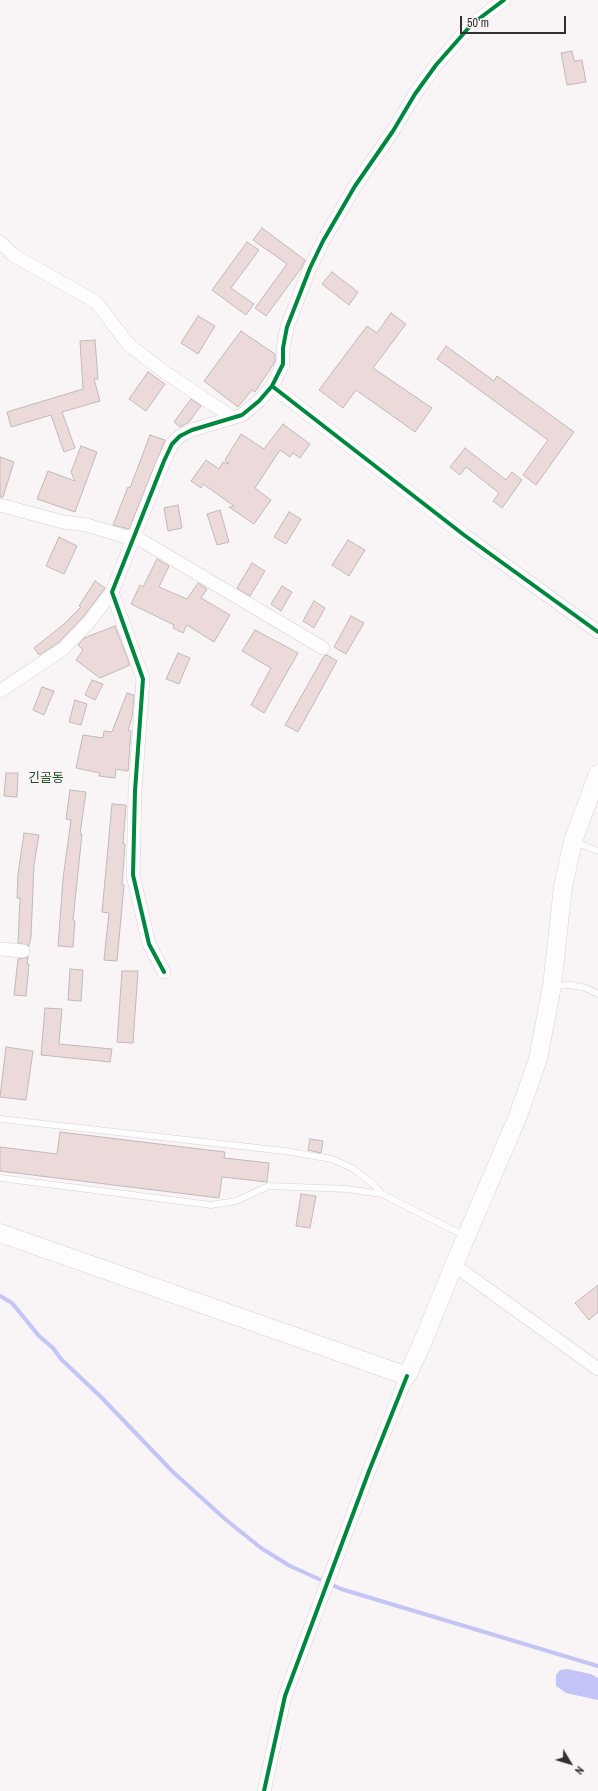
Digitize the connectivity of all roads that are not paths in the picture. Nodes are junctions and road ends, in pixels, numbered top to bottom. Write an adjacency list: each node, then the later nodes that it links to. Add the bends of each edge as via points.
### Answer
1 (504, 0): 3 (street, via 472,24 436,65 351,193 310,268 287,327 283,364)
2 (0, 242): 4 (street, via 13,255 96,302 130,345 163,371)
3 (272, 386): 4 (street, via 242,415); 8 (street, via 464,535)
4 (233, 418): 6 (street, via 192,430 172,444)
5 (0, 505): 6 (street, via 63,522 87,524 126,537)
6 (134, 536): 7 (street); 9 (street)
7 (112, 592): 10 (street, via 89,622 63,649); 16 (street, via 143,680 135,791 133,875 149,944)
8 (598, 632)
9 (323, 648)
10 (0, 691)
11 (598, 774): 12 (main road)
12 (573, 841): 13 (lane); 17 (main road, via 563,887)
13 (598, 851)
14 (0, 949): 15 (street)
15 (23, 951)
16 (164, 972)
17 (552, 986): 18 (lane, via 571,985); 23 (main road, via 538,1059 518,1116)
18 (598, 994)
19 (0, 1120): 21 (lane, via 285,1151 332,1159 367,1178)
20 (0, 1178): 21 (lane, via 211,1205 236,1201 269,1186 346,1189)
21 (382, 1194): 23 (lane)
22 (0, 1233): 26 (main road)
23 (466, 1236): 24 (main road)
24 (454, 1265): 25 (street); 26 (main road)
25 (598, 1369)
26 (407, 1376): 27 (street, via 285,1696)
27 (264, 1791)

